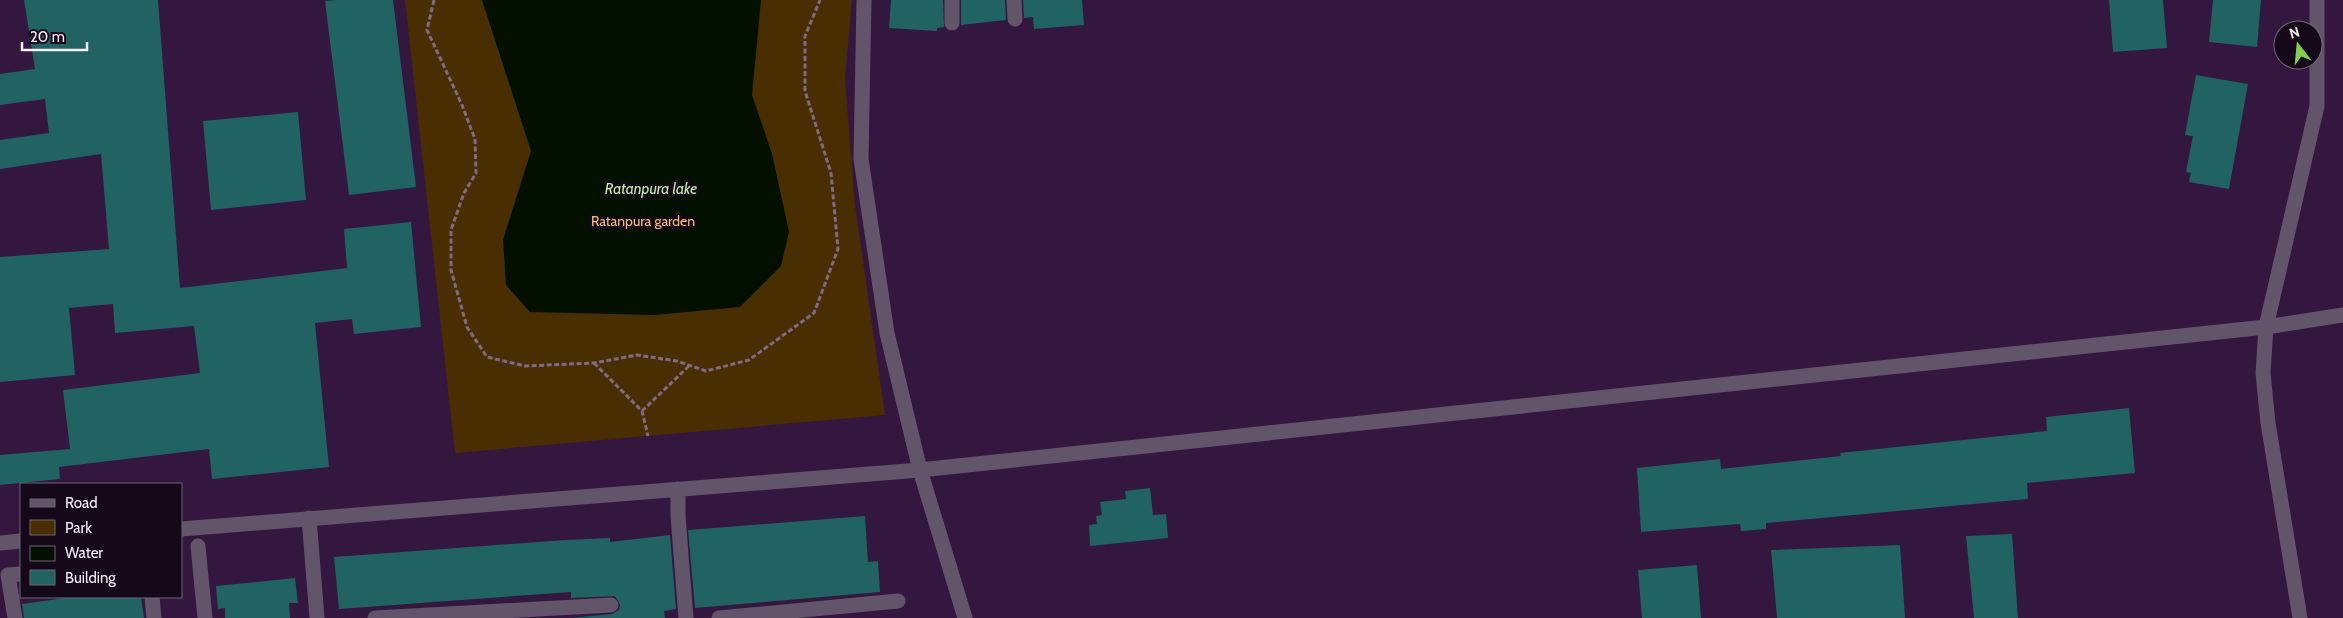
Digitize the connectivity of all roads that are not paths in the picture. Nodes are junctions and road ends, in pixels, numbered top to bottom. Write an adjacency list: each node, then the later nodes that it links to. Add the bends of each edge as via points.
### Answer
1 (864, 0): 9 (street, via 861,159 887,333)
2 (952, 0): 6 (street)
3 (1014, 0): 5 (street)
4 (2317, 0): 8 (street, via 2317,106)
5 (1016, 19)
6 (952, 23)
7 (2343, 315): 8 (street)
8 (2266, 328): 9 (street); 28 (street, via 2263,373 2268,423)
9 (920, 470): 10 (street); 27 (street)
10 (678, 489): 11 (street); 25 (street)
11 (309, 518): 12 (street); 23 (street)
12 (182, 528)
13 (20, 541): 14 (street)
14 (0, 543)
15 (198, 546): 22 (street)
16 (20, 574): 20 (street, via 8,575)
17 (152, 598): 21 (street)
18 (898, 601): 26 (street)
19 (611, 605): 24 (street)
20 (15, 618)
21 (154, 618)
22 (205, 618)
23 (317, 618)
24 (375, 618)
25 (686, 618)
26 (718, 618)
27 (965, 618)
28 (2300, 618)

